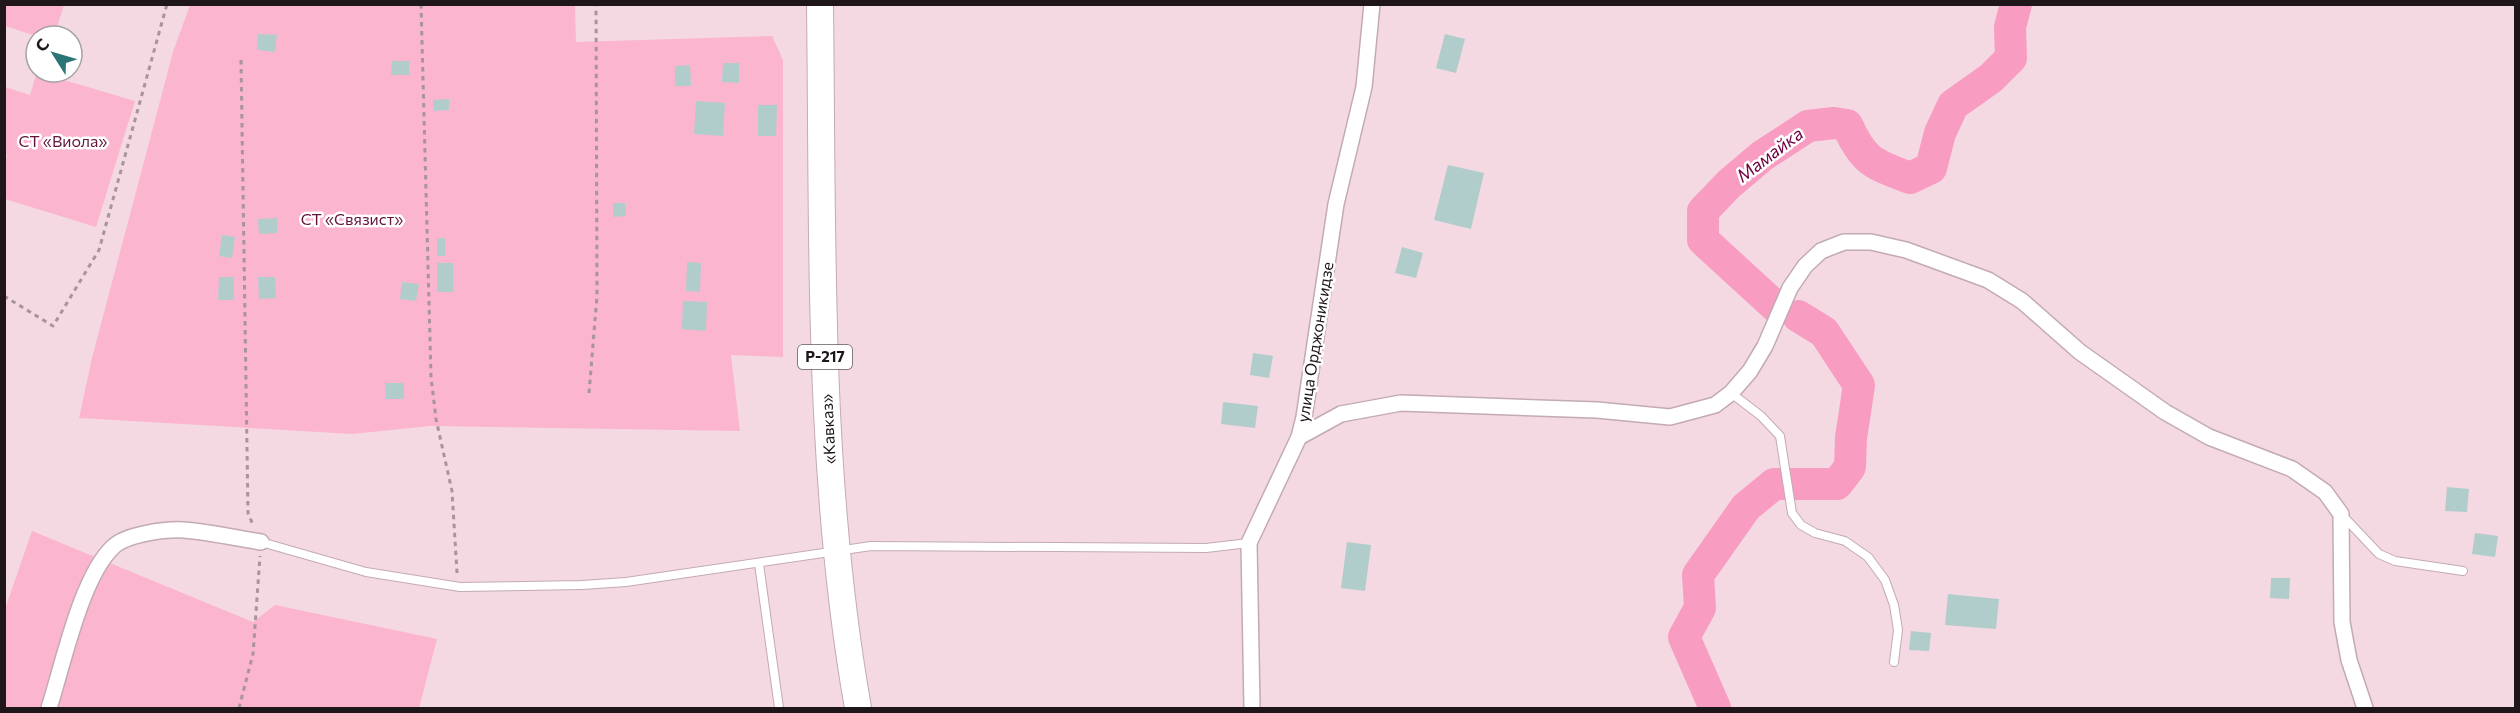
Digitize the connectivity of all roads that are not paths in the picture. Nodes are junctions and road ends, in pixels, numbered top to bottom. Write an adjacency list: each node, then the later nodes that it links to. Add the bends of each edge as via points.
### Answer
1 (820, 4): 8 (highway, «Кавказ» / Р-217, via 826,416)
2 (1372, 4): 4 (street, улица Орджоникидзе, via 1364,87 1336,204)
3 (1731, 393): 4 (street, via 1715,405 1670,417 1597,410 1401,403 1341,414); 5 (street, via 1765,346 1804,266 1821,251 1844,242 1871,242 1906,250 1988,280 2022,301 2080,352 2165,412 2209,437 2292,469 2325,492); 11 (lane, via 1780,436 1792,513 1801,525 1845,542 1868,557 1885,580 1898,630)
4 (1299, 437): 7 (street, улица Орджоникидзе)
5 (2341, 514): 10 (lane, via 2379,554 2395,561); 16 (street, via 2342,622 2349,660)
6 (261, 542): 9 (lane, via 366,572 460,587 582,585); 12 (street, via 182,530 142,534 114,545 97,566 87,590)
7 (1250, 543): 8 (lane, via 1206,548 871,546); 15 (street, улица Орджоникидзе)
8 (836, 552): 9 (lane); 14 (highway, «Кавказ» / Р-217)
9 (759, 564): 13 (lane)
10 (2463, 571)
11 (1894, 662)
12 (49, 708)
13 (779, 708)
14 (858, 708)
15 (1252, 708)
16 (2365, 708)

